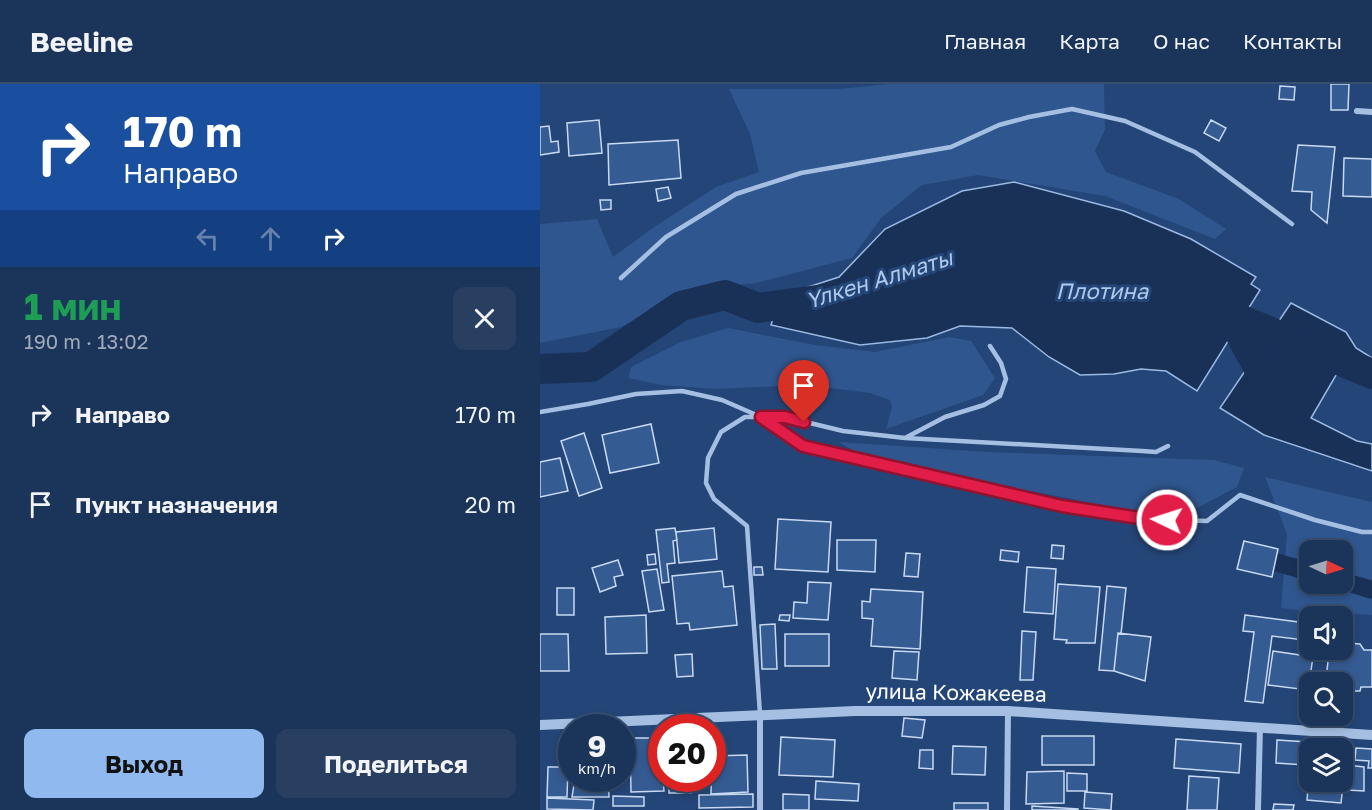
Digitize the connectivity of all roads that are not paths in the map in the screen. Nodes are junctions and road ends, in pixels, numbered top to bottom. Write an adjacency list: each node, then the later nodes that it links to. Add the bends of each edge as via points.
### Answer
1 (1357, 111): 2 (street)
2 (1372, 112)
3 (1292, 224): 4 (lane, via 1195,152 1125,121 1072,109 999,125 951,147 801,173 736,194 666,237)
4 (621, 278)
5 (990, 346): 8 (lane, via 1006,379 999,396)
6 (540, 412): 7 (lane, via 636,394 682,391 722,400)
7 (761, 417): 8 (lane, via 785,417 843,431); 10 (lane, via 803,446 1062,506 1146,519 1207,521 1240,495 1314,520); 12 (lane, via 745,417 721,432 708,458 706,483 714,499 747,526)
8 (905, 438): 9 (lane, via 1156,452)
9 (1168, 446)
10 (1372, 532)
11 (1008, 711): 12 (street, улица Кожакеева); 14 (street, улица Кожакеева); 17 (street)
12 (760, 715): 13 (street, улица Кожакеева); 16 (street)
13 (540, 725)
14 (1260, 726): 15 (street, улица Кожакеева); 18 (street)
15 (1372, 735)
16 (760, 810)
17 (1007, 810)
18 (1258, 810)

